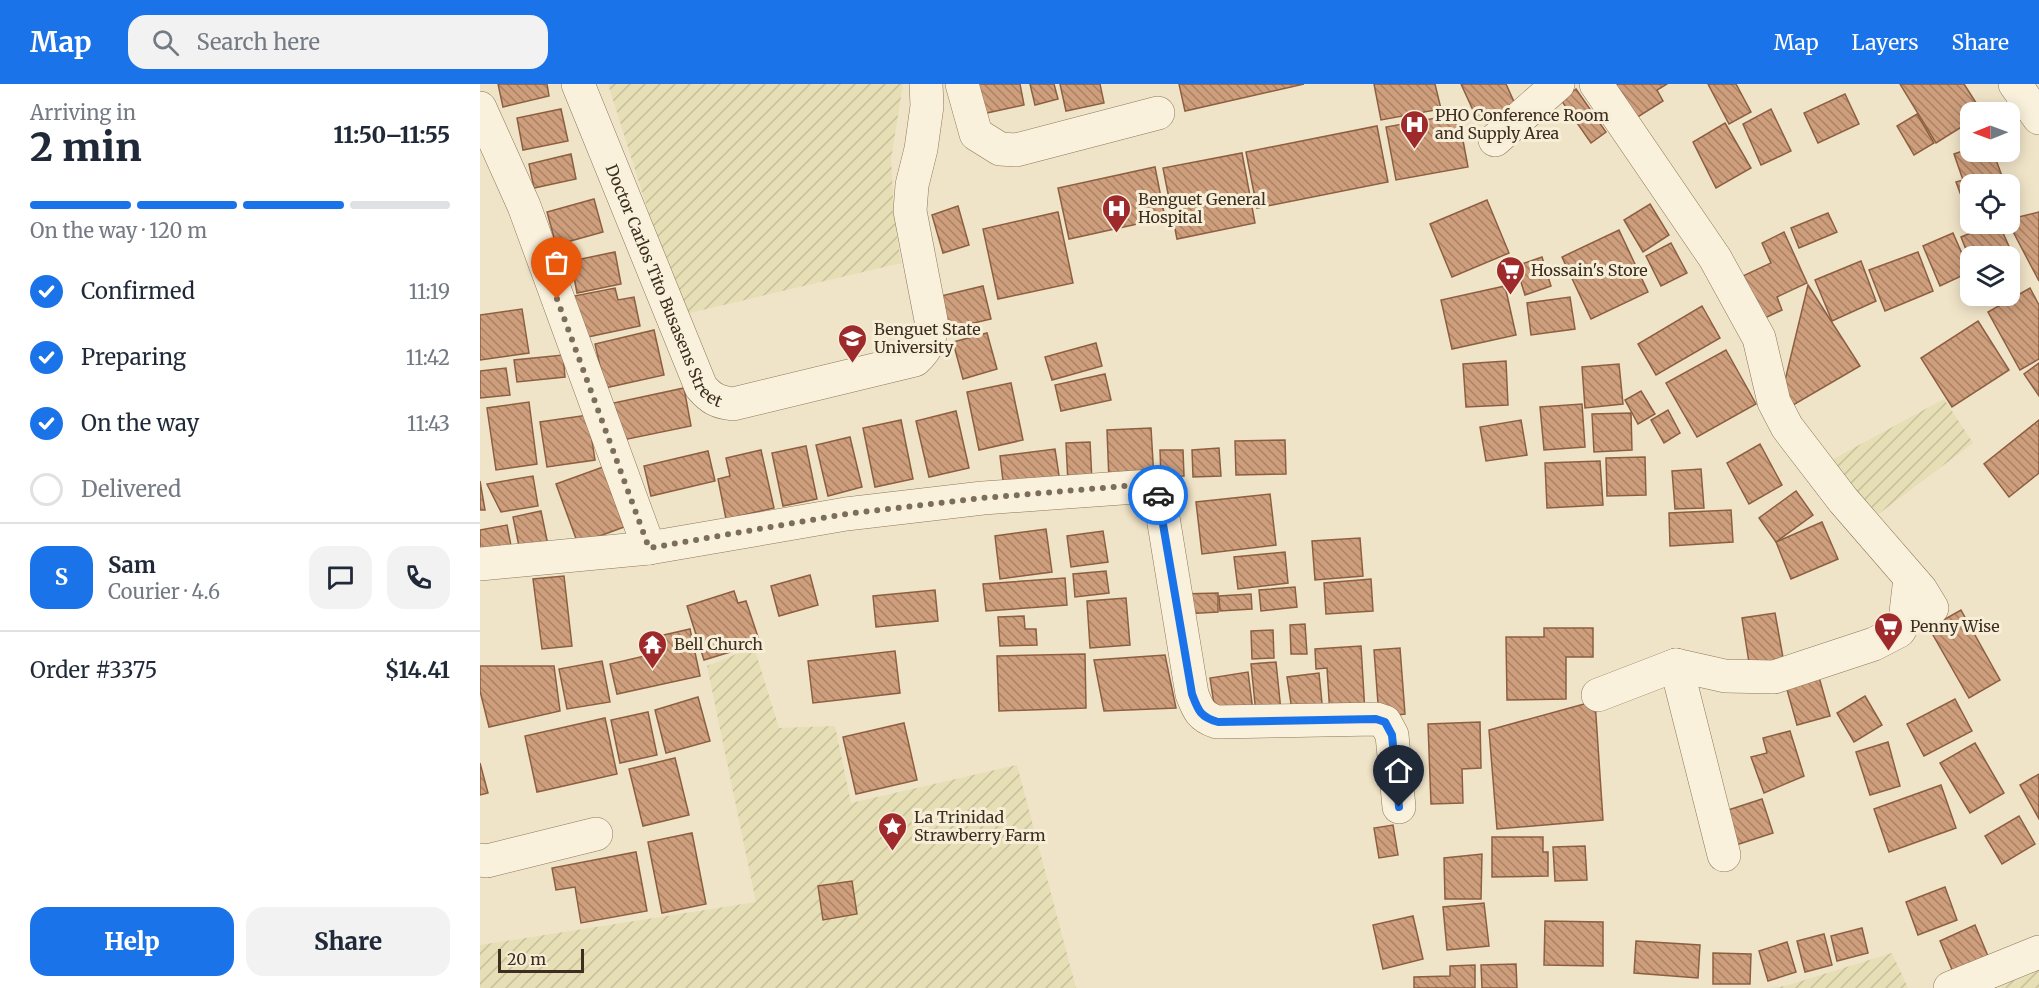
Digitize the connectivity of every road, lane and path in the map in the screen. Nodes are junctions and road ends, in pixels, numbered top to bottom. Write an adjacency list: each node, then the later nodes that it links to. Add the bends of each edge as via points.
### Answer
1 (578, 84): 2 (street, Doctor Carlos Tito Busasens Street, via 701,387 710,397 733,404 915,360 927,349 931,320 910,211 927,106)
2 (926, 84)
3 (962, 84): 8 (street, via 976,134 1000,149 1016,150)
4 (1558, 84): 10 (street)
5 (1596, 84): 13 (street, via 1715,258 1759,338 1774,402 1787,427)
6 (2015, 84): 9 (street)
7 (480, 108): 11 (street, via 524,206)
8 (1158, 113)
9 (2039, 118)
10 (1495, 140)
11 (649, 548): 12 (street); 17 (street, via 846,514 983,498 1150,486 1160,499 1198,712 1218,722 1385,722 1392,735)
12 (480, 564)
13 (1910, 578): 14 (street); 15 (street, via 1905,621 1899,631 1875,644 1774,677 1725,676)
14 (1932, 608)
15 (1676, 665): 16 (street); 19 (street)
16 (1598, 694)
17 (1399, 807)
18 (596, 834): 20 (street)
19 (1724, 855)
20 (480, 860)
21 (2039, 952): 22 (street)
22 (1950, 988)

